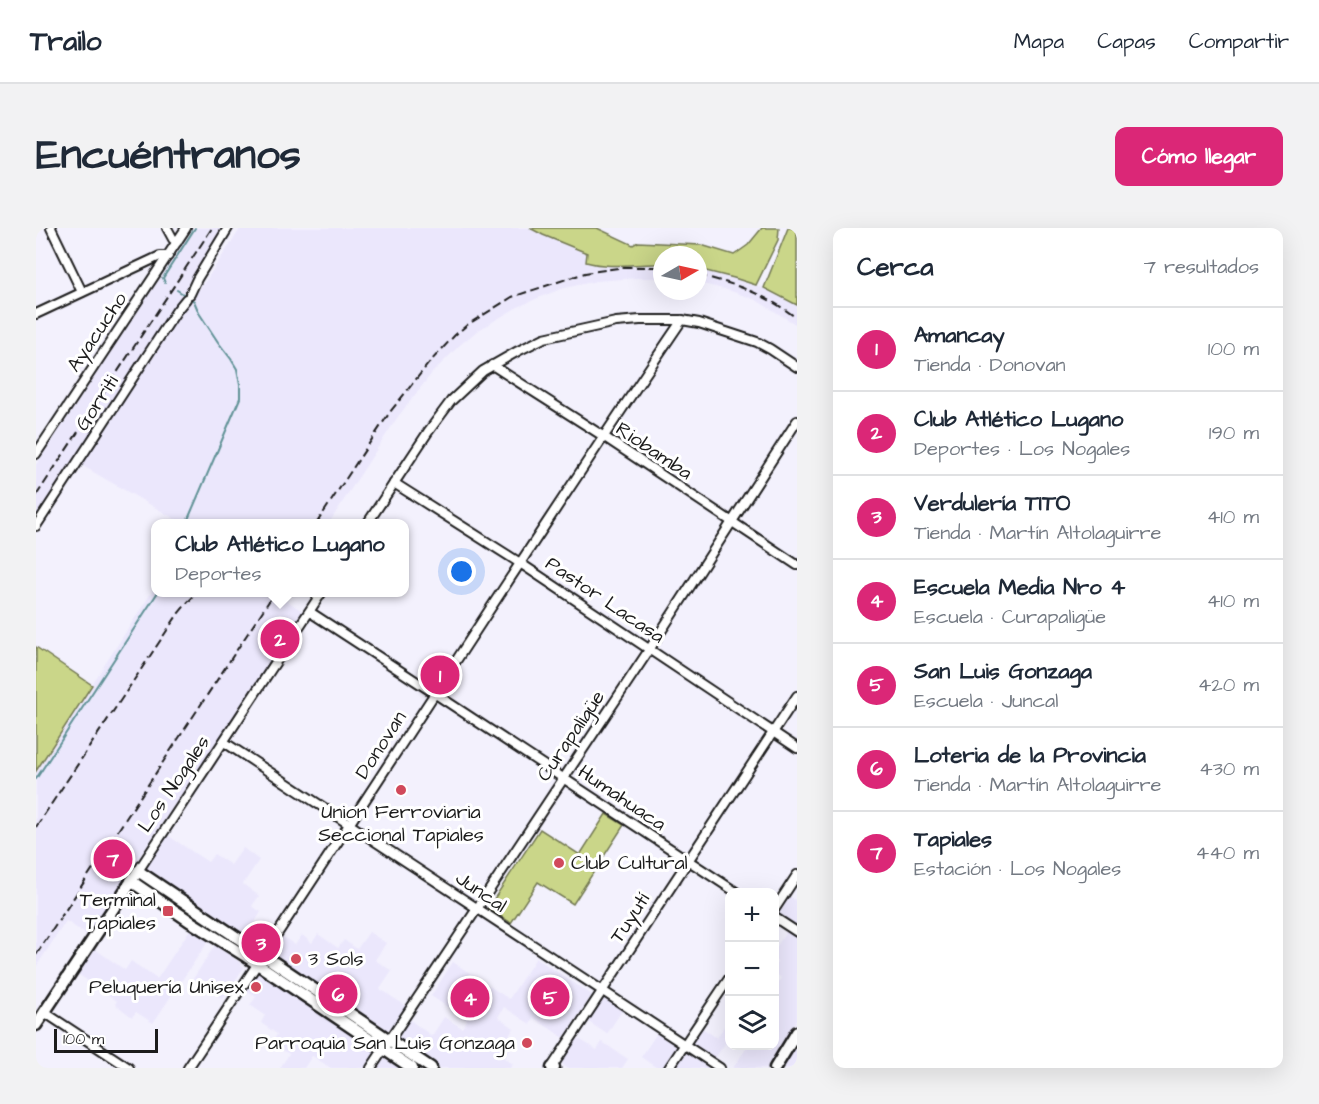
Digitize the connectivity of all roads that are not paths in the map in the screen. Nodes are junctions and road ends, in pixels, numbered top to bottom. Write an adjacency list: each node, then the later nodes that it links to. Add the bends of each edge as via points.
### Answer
1 (51, 228): 7 (street)
2 (167, 228): 5 (street)
3 (186, 228): 5 (street, Ayacucho)
4 (228, 228): 19 (street, Gorriti, via 188,297)
5 (177, 242): 6 (street, Ayacucho)
6 (168, 256): 7 (street, via 160,256); 14 (street, Ayacucho)
7 (82, 292): 8 (street)
8 (36, 314)
9 (682, 320): 10 (street, via 616,322 552,336); 11 (street, via 757,342); 13 (street, Donovan)
10 (492, 365): 13 (street, Riobamba); 16 (street, via 451,401)
11 (797, 367)
12 (797, 421): 18 (street, Curapaligüe)
13 (603, 436): 18 (street, Riobamba); 20 (street, Donovan)
14 (39, 442): 15 (street, Ayacucho)
15 (36, 454)
16 (394, 483): 17 (street); 20 (street, Pastor Lacasa)
17 (370, 519)
18 (731, 522): 21 (street, Riobamba); 24 (street, Curapaligüe)
19 (36, 526)
20 (520, 563): 24 (street, Pastor Lacasa); 25 (street, Donovan)
21 (797, 565)
22 (319, 597): 23 (street, Los Nogales)
23 (309, 612): 25 (street, Humahuaca); 28 (street, Los Nogales)
24 (648, 650): 27 (street, Pastor Lacasa); 30 (street, Curapaligüe)
25 (434, 693): 30 (street, Humahuaca); 31 (street, Donovan)
26 (797, 696): 27 (street, Tuyutí)
27 (773, 732): 29 (street, Pastor Lacasa); 32 (street, Tuyutí)
28 (224, 742): 31 (street, Juncal); 33 (street, Los Nogales)
29 (797, 748)
30 (563, 778): 32 (street, Humahuaca); 38 (street, Curapaligüe)
31 (349, 824): 38 (street, Juncal); 41 (street, Donovan)
32 (688, 862): 36 (street, Humahuaca); 43 (street, Tuyutí)
33 (138, 871): 35 (street, Los Nogales); 41 (street)
34 (797, 875): 37 (street)
35 (131, 881): 41 (street); 44 (street, Los Nogales)
36 (730, 888)
37 (779, 902)
38 (476, 909): 43 (street, Juncal); 47 (street, Curapaligüe)
39 (779, 920): 40 (street)
40 (797, 932)
41 (261, 960): 47 (street); 50 (street, Donovan)
42 (725, 983): 48 (street)
43 (603, 992): 48 (street, Juncal); 54 (street, Tuyutí)
44 (44, 1012): 45 (street, Los Nogales); 49 (street)
45 (36, 1025)
46 (797, 1032): 57 (street)
47 (386, 1045): 51 (street, Curapaligüe); 52 (street); 53 (street)
48 (684, 1045): 55 (street); 56 (street, Juncal)
49 (129, 1068)
50 (188, 1068)
51 (371, 1068)
52 (412, 1068)
53 (432, 1068)
54 (552, 1068)
55 (669, 1068)
56 (720, 1068)
57 (775, 1068)

